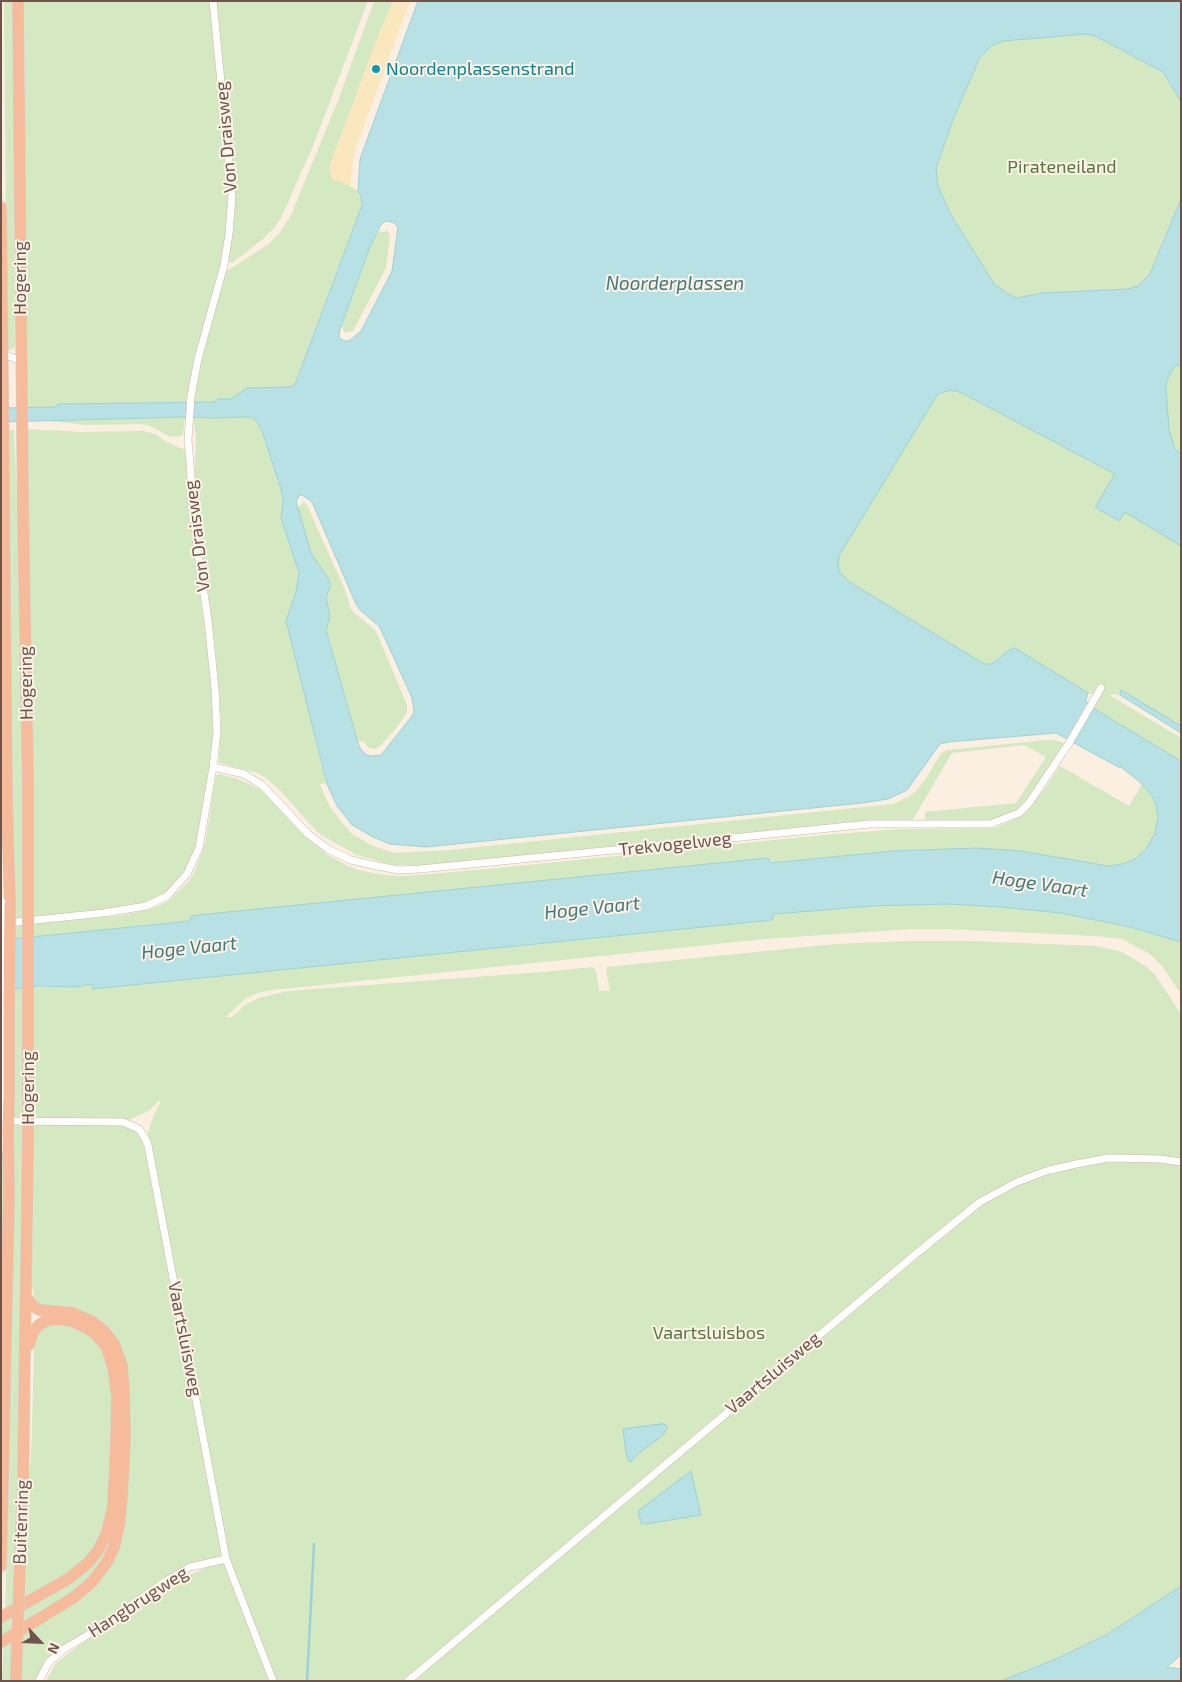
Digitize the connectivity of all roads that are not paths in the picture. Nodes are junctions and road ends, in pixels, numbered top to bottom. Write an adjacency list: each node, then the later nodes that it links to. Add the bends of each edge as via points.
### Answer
1 (18, 1): 5 (highway, Hogering)
2 (213, 1): 7 (street, Von Draisweg, via 232,211 224,265 198,359 188,454 215,689 218,732)
3 (1, 207): 4 (highway, Hogering)
4 (2, 359): 5 (street); 5 (street); 8 (highway, Hogering)
5 (21, 360): 16 (highway, Hogering, bridge, via 28,786)
6 (1101, 688): 7 (street, Trekvogelweg, via 1024,808 990,824 869,824 399,870 351,860 328,849 308,834 262,785 244,774)
7 (213, 767): 9 (street, Von Draisweg, via 199,848 187,874 167,896 146,906)
8 (4, 902): 10 (highway, Hogering, bridge)
9 (1, 924)
10 (6, 1011): 11 (highway, Hogering)
11 (6, 1095): 13 (highway, Hogering, bridge)
12 (1, 1121): 21 (street, Vaartsluisweg, via 123,1122 139,1129 145,1138)
13 (5, 1135): 14 (street); 17 (highway, Hogering, via 9,1193)
14 (1, 1148)
15 (1181, 1162): 28 (street, Vaartsluisweg, via 1109,1158 1076,1164 1017,1182 980,1202)
16 (26, 1296): 19 (highway, Hogering); 24 (highway, via 40,1310 72,1313 91,1320 114,1344 122,1366 124,1393 122,1496 114,1547 92,1582 73,1598)
17 (6, 1331): 18 (highway); 20 (highway, Buitenring)
18 (1, 1346)
19 (24, 1364): 23 (highway, via 33,1332 38,1325 50,1320 68,1320 82,1325 97,1335 106,1348 114,1367 117,1396 113,1507 108,1532 88,1563 68,1579); 25 (highway, Buitenring, bridge)
20 (3, 1382): 22 (highway, Buitenring)
21 (226, 1559): 26 (street, Hangbrugweg, via 190,1567 166,1581 64,1649 49,1662); 27 (street, Vaartsluisweg)
22 (1, 1566)
23 (1, 1617)
24 (1, 1642)
25 (16, 1681)
26 (39, 1681)
27 (273, 1681)
28 (408, 1681)

